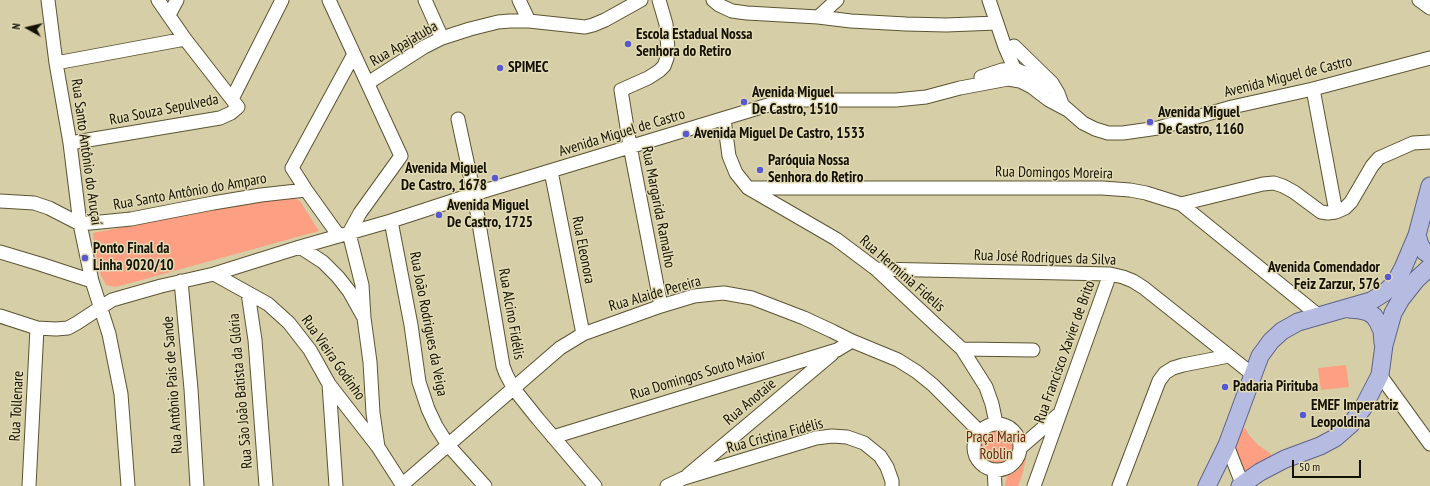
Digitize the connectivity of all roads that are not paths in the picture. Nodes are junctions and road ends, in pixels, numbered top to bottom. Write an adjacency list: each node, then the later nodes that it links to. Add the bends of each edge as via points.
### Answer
1 (48, 0): 24 (street, Rua Santo Antônio do Aruçaí)
2 (158, 0): 15 (street)
3 (177, 0): 15 (street)
4 (282, 0): 30 (street)
5 (329, 0): 22 (street)
6 (425, 0): 19 (street)
7 (520, 0): 17 (street)
8 (641, 0): 17 (street, Rua Apajatuba, via 594,25 585,27)
9 (659, 0): 37 (street, Rua Margarida Ramalho, via 666,24 668,50 664,66 648,78 621,90)
10 (712, 0): 16 (street, via 732,11)
11 (837, 0): 16 (street)
12 (989, 0): 18 (street)
13 (1419, 0): 14 (street)
14 (1430, 8)
15 (169, 15): 20 (street)
16 (818, 17): 18 (street, via 946,25)
17 (529, 21): 19 (street, Rua Apajatuba, via 498,22)
18 (997, 23): 21 (street); 25 (street)
19 (442, 38): 27 (street, Rua Apajatuba)
20 (185, 39): 24 (street); 30 (street)
21 (1014, 46): 26 (street); 31 (street, via 1052,83)
22 (354, 54): 27 (street); 42 (street, Rua Apajatuba, via 292,168)
23 (1430, 58): 29 (street, Avenida Miguel de Castro)
24 (56, 63): 35 (street, Rua Santo Antônio do Aruçaí)
25 (1015, 69): 26 (street); 28 (street, Avenida Miguel de Castro, via 1002,70 971,80)
26 (1027, 81): 28 (street, Avenida Miguel de Castro, via 1001,80); 31 (street, Avenida Miguel de Castro, via 1049,100)
27 (368, 83): 49 (street, via 401,156)
28 (960, 88): 33 (street, Avenida Miguel de Castro, via 926,97 896,100 791,100 763,105)
29 (1312, 89): 31 (street, Avenida Miguel de Castro, via 1232,107 1158,128 1123,133 1108,133 1095,129 1083,123); 46 (street)
30 (235, 103): 35 (street, Rua Souza Sepulveda, via 231,113 220,118)
31 (1064, 107)
32 (458, 119): 43 (street, Rua Alcino Fidélis)
33 (724, 119): 37 (street, Avenida Miguel de Castro); 41 (street, Rua Herminia Fidelis, via 729,156 736,173)
34 (1430, 142): 36 (street)
35 (70, 143): 48 (street, Rua Santo Antônio do Aruçaí)
36 (1413, 143): 38 (street); 46 (street, via 1379,158 1351,202)
37 (630, 146): 39 (street, Avenida Miguel de Castro); 62 (street, Rua Margarida Ramalho)
38 (1430, 148)
39 (551, 171): 43 (street, Avenida Miguel de Castro); 68 (street, Rua Eleonora)
40 (1430, 186): 50 (main road)
41 (748, 188): 45 (street, Rua Domingos Moreira, via 1102,188 1146,193); 55 (street, Rua Herminia Fidelis, via 836,239)
42 (306, 190): 48 (street, Rua Santo Antônio do Amparo, via 213,203 131,219); 49 (street)
43 (474, 194): 47 (street, Avenida Miguel de Castro); 78 (street, Rua Alcino Fidélis, via 503,366)
44 (0, 201): 48 (street, via 34,203)
45 (1181, 204): 46 (street, via 1274,183 1294,192 1321,212); 64 (street, Rua Domingos Moreira)
46 (1336, 212)
47 (392, 221): 49 (street, Avenida Miguel de Castro); 84 (street, Rua João Rodrigues da Veiga, via 419,382 428,409)
48 (80, 224): 58 (street, Rua Santo Antônio do Aruçaí)
49 (344, 235): 51 (street, Avenida Miguel de Castro); 66 (street, via 362,286)
50 (1417, 236): 53 (main road, via 1420,245); 63 (main road, via 1395,283 1384,294 1371,301)
51 (300, 247): 56 (street, Avenida Miguel de Castro); 66 (street, via 323,262 338,276)
52 (0, 252): 58 (street)
53 (1430, 255)
54 (1430, 267): 70 (main road, via 1401,299 1391,319)
55 (876, 269): 57 (street, Rua José Rodrigues da Silva); 72 (street, Rua Herminia Fidelis)
56 (214, 274): 59 (street, Avenida Miguel de Castro); 60 (street, Rua Vieira Godinho)
57 (1110, 274): 74 (street, Rua José Rodrigues da Silva, via 1128,279 1144,288); 79 (street, Rua Francisco Xavier de Brito)
58 (92, 281): 61 (street, Rua Santo Antônio do Aruçaí)
59 (181, 281): 61 (street, Avenida Miguel de Castro); 94 (street, Rua Antônio Pais de Sande)
60 (248, 293): 77 (street, Rua Vieira Godinho, via 268,304 289,323 310,350); 95 (street, Rua São João Batista da Glória, via 255,340)
61 (106, 303): 67 (street, Avenida Miguel de Castro, via 68,328); 93 (street, Rua Santo Antônio do Aruçaí, via 121,394)
62 (661, 306): 68 (street, Rua Alaide Pereira); 69 (street, Rua Alaide Pereira, via 694,296 736,294 780,308)
63 (1345, 308): 64 (main road); 70 (main road, via 1368,312 1374,316 1382,331)
64 (1318, 315): 75 (main road, via 1282,331 1260,356)
65 (0, 316): 67 (street, Avenida Miguel de Castro)
66 (364, 318): 86 (street)
67 (37, 328): 92 (street, Rua Tollenare)
68 (583, 334): 78 (street, Rua Alaide Pereira, via 560,348)
69 (852, 341): 71 (street, Rua Domingos Souto Maior); 81 (street, Rua Alaide Pereira, via 898,360 917,372)
70 (1384, 345): 76 (main road)
71 (836, 350): 82 (street, Rua Domingos Souto Maior); 89 (street, Rua Anotaie)
72 (962, 350): 73 (street); 80 (street, Rua Herminia Fidelis, via 986,387)
73 (1033, 350)
74 (1230, 356): 75 (street, Rua José Rodrigues da Silva); 103 (street, via 1183,365 1165,373 1159,381)
75 (1252, 374): 85 (main road)
76 (1380, 374): 83 (street); 91 (main road, via 1363,408 1351,424 1335,438 1284,459)
77 (330, 384): 86 (street, Rua Vieira Godinho); 96 (street)
78 (514, 389): 82 (street, Rua Alcino Fidélis); 84 (street, Rua Alaide Pereira)
79 (1060, 414): 87 (street); 102 (street, Rua Francisco Xavier de Brito)
80 (996, 423): 81 (street); 87 (street, via 1004,424 1016,433 1020,440)
81 (980, 431): 88 (street, via 974,442 976,457 981,464)
82 (553, 437): 98 (street, Rua Alcino Fidélis)
83 (1430, 444)
84 (448, 445): 90 (street, Rua Alaide Pereira); 97 (street, Rua João Rodrigues da Veiga)
85 (1227, 445): 91 (street); 104 (main road)
86 (378, 447): 90 (street, Rua Vieira Godinho)
87 (1020, 448): 88 (street, via 1015,462 1002,470)
88 (994, 470): 101 (street)
89 (684, 478): 99 (street, Rua Cristina Fidélis); 100 (street, Rua Cristina Fidélis, via 816,438 847,436 864,443 880,456 887,467)
90 (403, 485)
91 (1242, 485)
92 (29, 486)
93 (128, 486)
94 (197, 486)
95 (266, 486)
96 (336, 486)
97 (485, 486)
98 (595, 486)
99 (667, 486)
100 (892, 486)
101 (994, 486)
102 (1034, 486)
103 (1119, 486)
104 (1207, 486)

